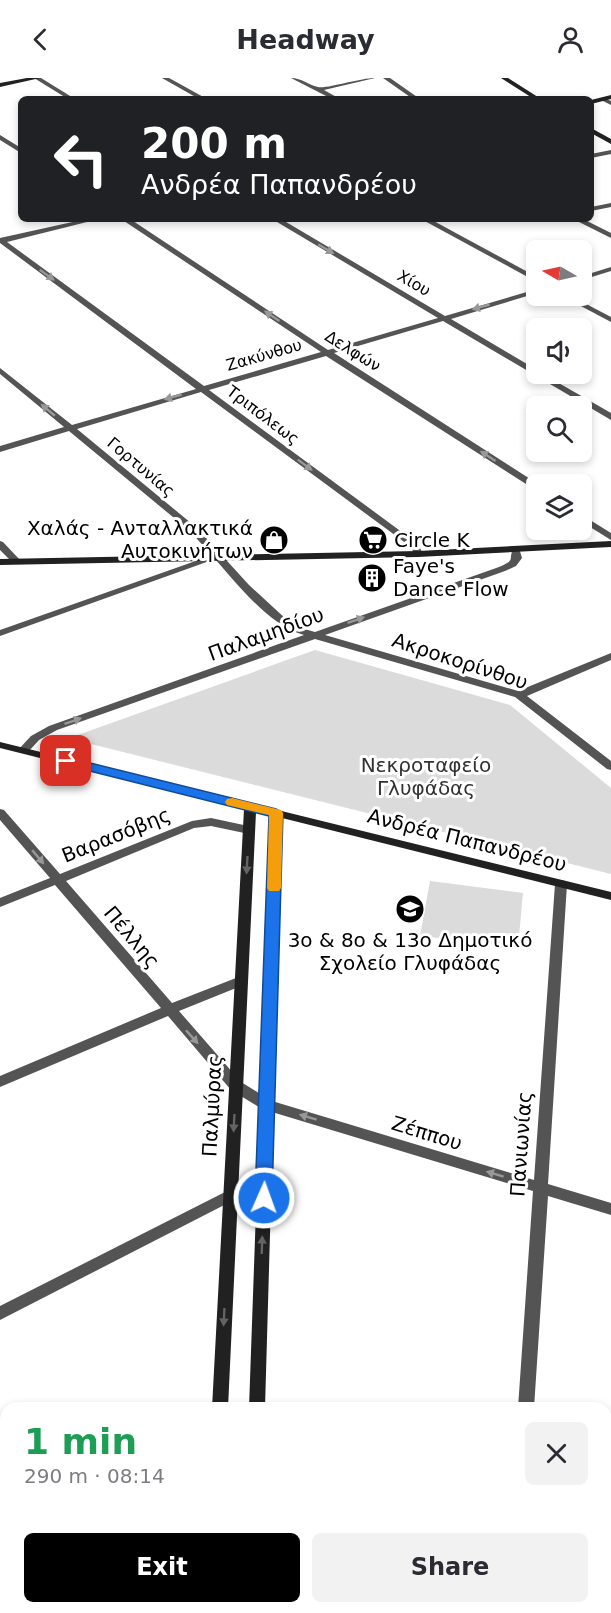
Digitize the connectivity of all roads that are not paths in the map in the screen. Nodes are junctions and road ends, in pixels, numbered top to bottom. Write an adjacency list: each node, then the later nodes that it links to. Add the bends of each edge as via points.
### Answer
1 (37, 78): 7 (main road); 9 (street)
2 (165, 78): 10 (street)
3 (294, 78): 8 (street)
4 (372, 78): 8 (street)
5 (386, 78): 12 (street)
6 (504, 78): 13 (main road)
7 (0, 85)
8 (318, 90): 11 (street)
9 (67, 96)
10 (198, 96)
11 (331, 96)
12 (413, 96)
13 (533, 96)
14 (611, 97): 15 (main road)
15 (603, 99): 16 (main road); 17 (street)
16 (594, 101)
17 (611, 104)
18 (594, 132): 20 (main road)
19 (0, 137): 21 (street)
20 (611, 142)
21 (18, 149)
22 (611, 152): 23 (street)
23 (594, 155)
24 (611, 205): 25 (street)
25 (594, 208)
26 (82, 222): 32 (street)
27 (129, 222): 40 (street, Δελφών, one-way to 27)
28 (281, 222): 38 (street, Χίου, one-way to 38)
29 (430, 222): 34 (street)
30 (583, 222): 31 (street)
31 (611, 236)
32 (0, 241): 44 (street, Τριπόλεως, one-way to 44)
33 (611, 269): 35 (street)
34 (526, 274)
35 (592, 275)
36 (526, 294): 38 (street, Ζακύνθου, one-way to 38)
37 (585, 306): 39 (street)
38 (443, 317): 40 (street, Ζακύνθου); 41 (street, Χίου)
39 (611, 320)
40 (326, 352): 44 (street, Ζακύνθου); 48 (street, Δελφών, one-way to 40)
41 (526, 366)
42 (0, 370): 46 (street, Γορτυνίας, one-way to 42)
43 (556, 384): 45 (street, Χίου)
44 (202, 389): 46 (street, Ζακύνθου, one-way to 46); 56 (street, Τριπόλεως, one-way to 56, via 415,546)
45 (611, 417)
46 (69, 427): 47 (street, Ζακύνθου); 57 (street, Γορτυνίας, via 194,530)
47 (0, 448)
48 (526, 481)
49 (592, 525): 51 (street)
50 (611, 525): 51 (street)
51 (599, 530): 52 (street)
52 (611, 537)
53 (0, 544): 59 (street)
54 (611, 544): 55 (main road)
55 (516, 550): 56 (main road); 61 (street, Παλαμηδίου, one-way to 55, via 502,569 513,564)
56 (418, 554): 57 (main road)
57 (214, 559): 59 (main road); 60 (street); 61 (street, Γορτυνίας, via 283,622)
58 (0, 562): 59 (main road)
59 (17, 562)
60 (0, 633)
61 (314, 635): 63 (street, Ακροκορίνθου); 65 (street, Παλαμηδίου, one-way to 61, via 53,728)
62 (611, 656): 63 (street)
63 (519, 695): 66 (street, Ακροκορίνθου)
64 (0, 745): 65 (main road, Ανδρέα Παπανδρέου)
65 (24, 750): 67 (main road, Ανδρέα Παπανδρέου)
66 (611, 767)
67 (250, 807): 69 (main road, Ανδρέα Παπανδρέου); 70 (main road, Παλμύρας)
68 (0, 813): 71 (street, Πέλλης, one-way to 71)
69 (276, 813): 72 (main road, Ανδρέα Παπανδρέου); 79 (main road)
70 (249, 830): 71 (street, Βαρασόβης, via 211,822 192,825); 75 (main road, Παλμύρας, one-way to 75)
71 (57, 880): 74 (street, Βαρασόβης); 76 (street, Πέλλης)
72 (561, 884): 73 (main road, Ανδρέα Παπανδρέου); 80 (street, Πανιωνίας)
73 (611, 896)
74 (0, 903)
75 (241, 981): 76 (street); 78 (main road, Παλμύρας)
76 (168, 1010): 77 (street); 78 (street, Πέλλης, one-way to 78)
77 (0, 1082)
78 (236, 1086): 79 (street, Ζέππου); 81 (main road, Παλμύρας, one-way to 81)
79 (267, 1105): 80 (street, Ζέππου, one-way to 79); 85 (main road, one-way to 79)
80 (541, 1188): 82 (street, Ζέππου); 86 (street, Πανιωνίας)
81 (231, 1195): 83 (street); 84 (main road, Παλμύρας, one-way to 84)
82 (611, 1209)
83 (0, 1313)
84 (220, 1402)
85 (257, 1402)
86 (526, 1402)

